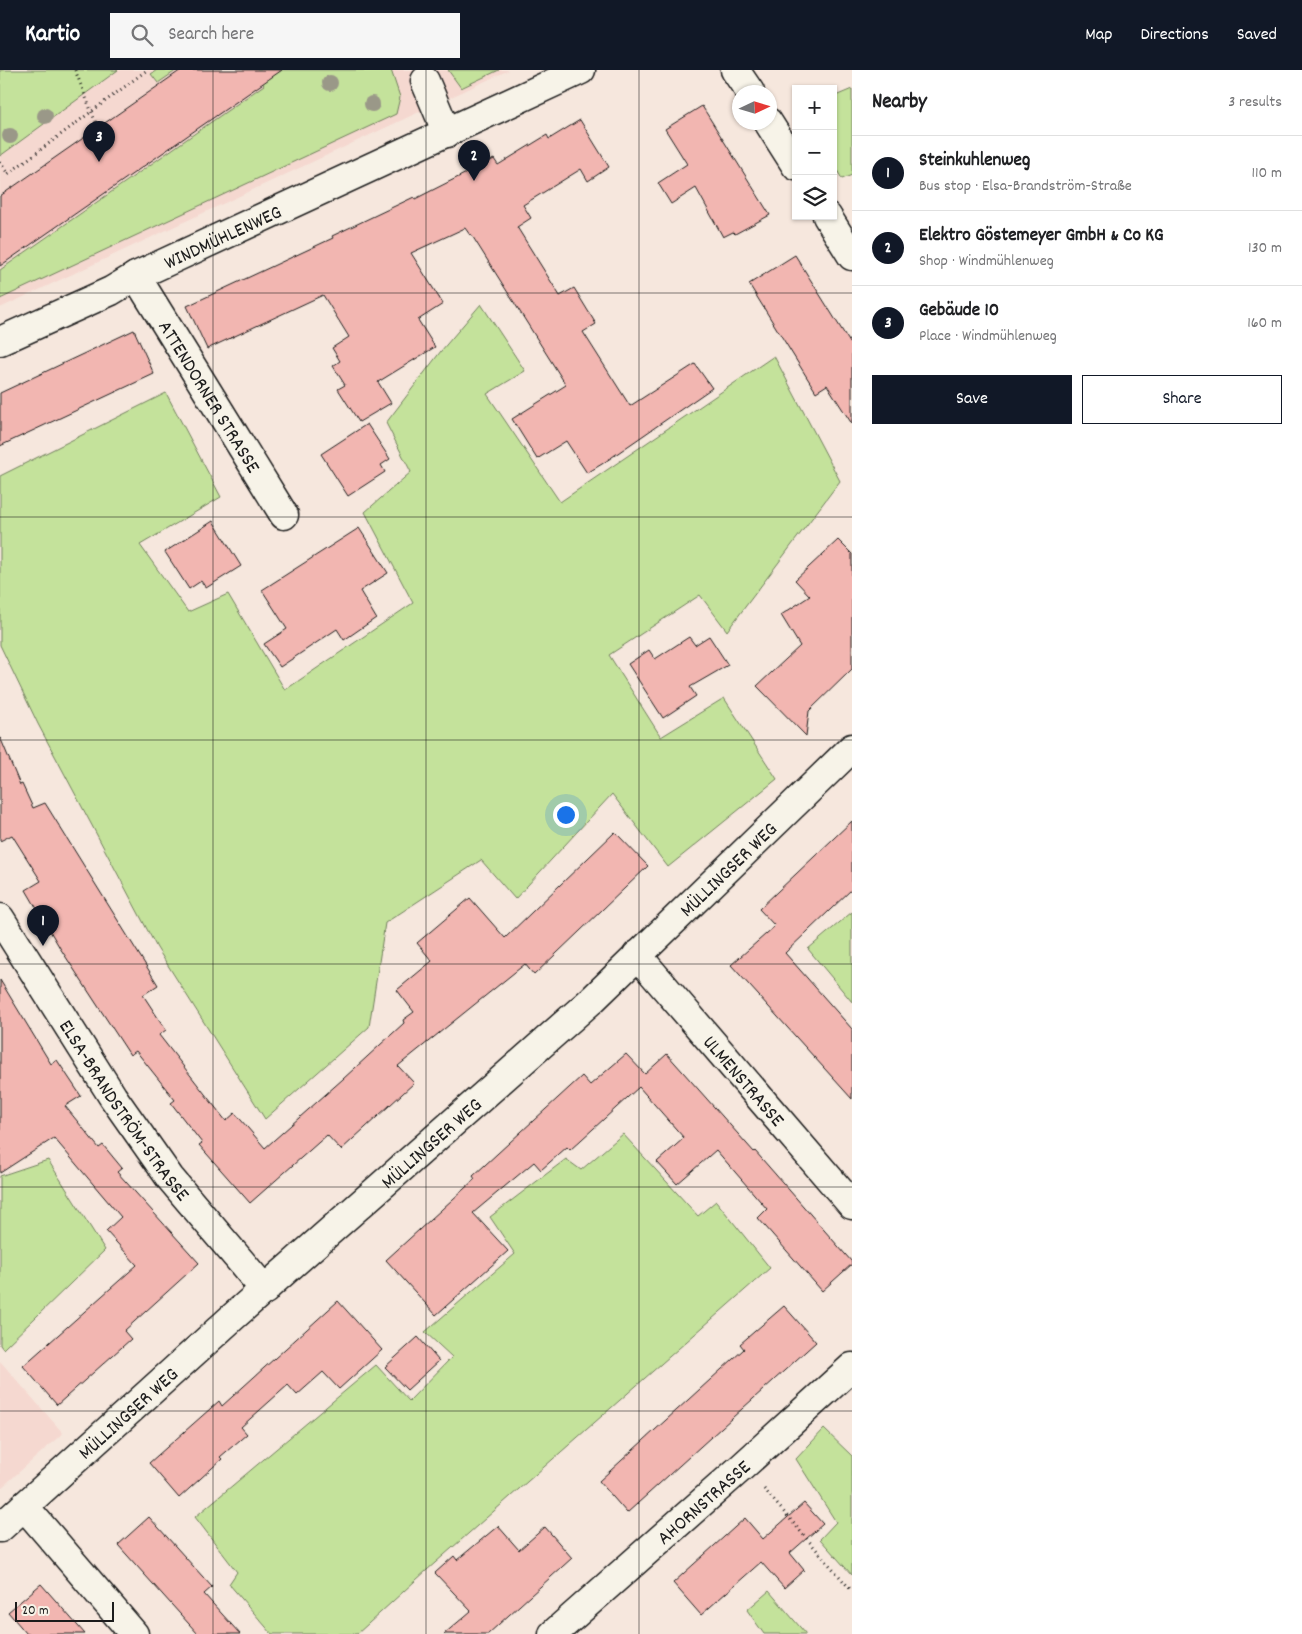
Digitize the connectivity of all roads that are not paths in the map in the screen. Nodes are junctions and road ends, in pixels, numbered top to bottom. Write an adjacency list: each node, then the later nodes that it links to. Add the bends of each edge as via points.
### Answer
1 (581, 70): 6 (street, WINDMÜHLENWEG)
2 (735, 70): 4 (street)
3 (425, 81): 6 (street)
4 (745, 85)
5 (773, 130): 7 (street)
6 (447, 133): 10 (street, WINDMÜHLENWEG)
7 (792, 160)
8 (830, 220): 9 (street)
9 (852, 256)
10 (136, 276): 11 (street, WINDMÜHLENWEG); 12 (street, ATTENDORNER STRASSE)
11 (0, 341)
12 (284, 515)
13 (852, 748): 15 (street, MÜLLINGSER WEG)
14 (0, 918): 17 (street, ELSA-BRANDSTRÖM-STRASSE, via 113,1097 165,1170)
15 (637, 955): 16 (street, ULMENSTRASSE); 17 (street, MÜLLINGSER WEG, via 593,999)
16 (852, 1205)
17 (265, 1290): 19 (street, MÜLLINGSER WEG)
18 (852, 1367): 22 (street, AHORNSTRASSE)
19 (24, 1506): 20 (street, MÜLLINGSER WEG); 21 (street)
20 (0, 1528)
21 (134, 1634)
22 (553, 1634)

